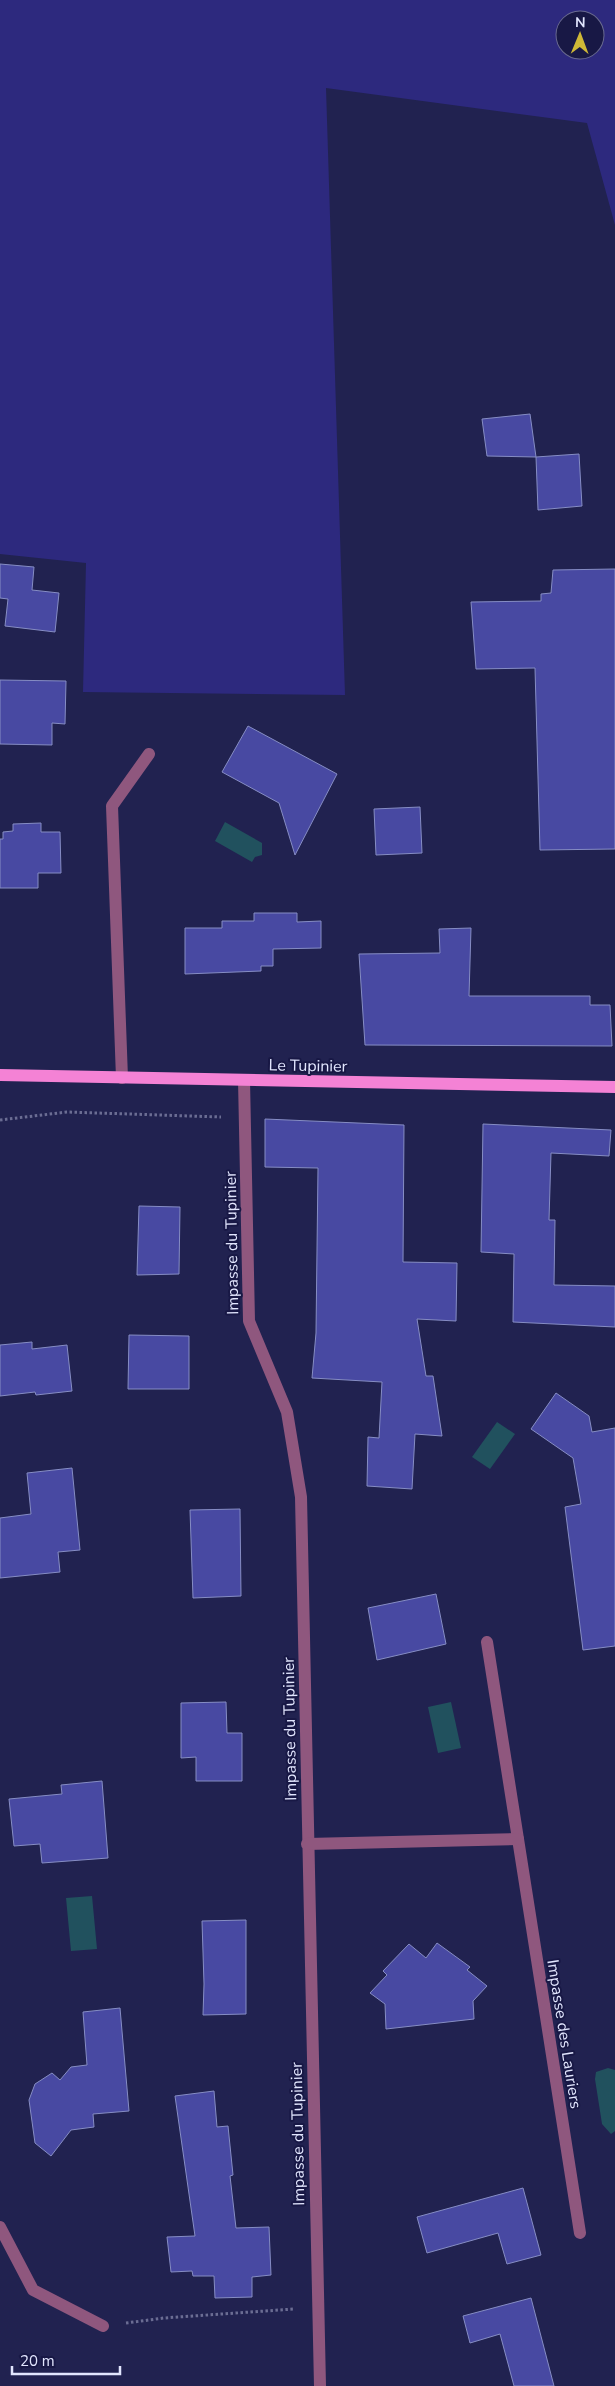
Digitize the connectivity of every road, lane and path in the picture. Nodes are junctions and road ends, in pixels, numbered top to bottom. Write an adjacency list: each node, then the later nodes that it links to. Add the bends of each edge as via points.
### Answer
1 (149, 754): 3 (street, via 112,806)
2 (0, 1075): 3 (main road, Le Tupinier)
3 (122, 1078): 4 (main road, Le Tupinier)
4 (244, 1080): 5 (main road, Le Tupinier); 6 (street, Impasse du Tupinier)
5 (615, 1087)
6 (245, 1118): 7 (path, via 67,1112); 10 (street, Impasse du Tupinier, via 249,1321 287,1412 301,1497)
7 (0, 1120)
8 (487, 1642): 9 (street, Impasse des Lauriers)
9 (518, 1839): 10 (street); 12 (street, Impasse des Lauriers)
10 (307, 1844): 13 (street, Impasse du Tupinier)
11 (0, 2227): 14 (street, via 33,2290)
12 (580, 2233)
13 (317, 2308): 14 (path, via 164,2318); 15 (street, Impasse du Tupinier)
14 (103, 2326)
15 (320, 2386)

